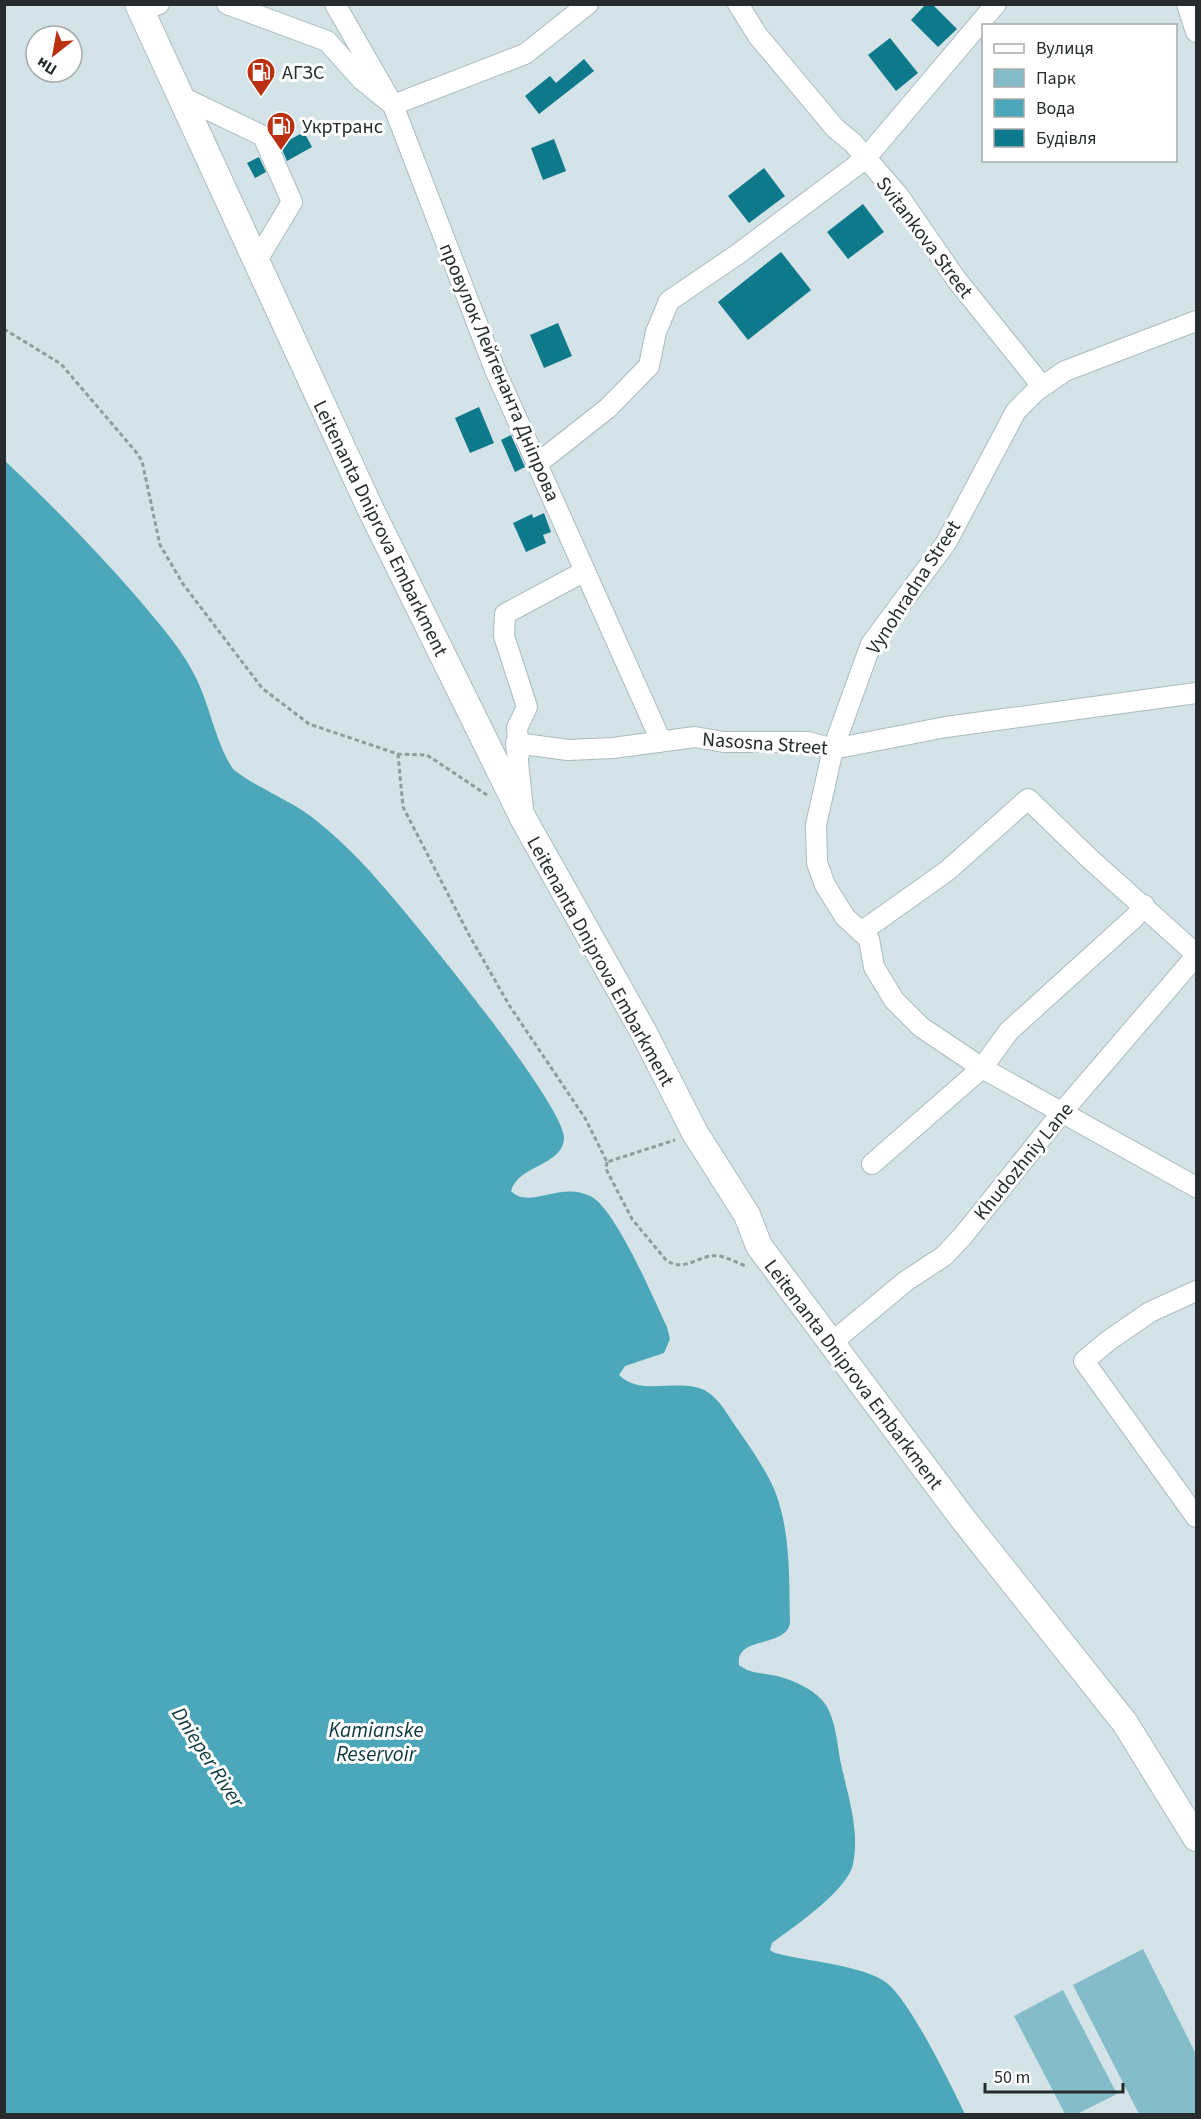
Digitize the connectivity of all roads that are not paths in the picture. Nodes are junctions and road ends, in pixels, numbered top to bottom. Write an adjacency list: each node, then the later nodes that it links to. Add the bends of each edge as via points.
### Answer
1 (227, 4): 10 (street, via 327,41 362,80)
2 (336, 4): 10 (street, провулок Лейтенанта Дніпрова)
3 (588, 4): 10 (street, via 525,54)
4 (738, 4): 11 (street, Svitankova Street, via 758,36)
5 (996, 4): 11 (street)
6 (1187, 4): 8 (street)
7 (146, 7): 9 (main road, Leitenanta Dniprova Embarkment)
8 (1197, 32)
9 (182, 97): 12 (main road, Leitenanta Dniprova Embarkment); 12 (street, via 263,136 292,202)
10 (393, 105): 15 (street, провулок Лейтенанта Дніпрова, via 495,370)
11 (865, 159): 14 (street, Svitankova Street, via 898,195 956,279); 15 (street, via 669,301 656,332 649,366 608,408)
12 (256, 262): 20 (main road, Leitenanta Dniprova Embarkment, via 370,507)
13 (1197, 321): 14 (street, Vynohradna Street, via 1065,371)
14 (1042, 387): 19 (street, Vynohradna Street, via 1016,411 946,543 871,644)
15 (537, 464): 16 (street, провулок Лейтенанта Дніпрова)
16 (585, 571): 18 (street, провулок Лейтенанта Дніпрова); 20 (street, via 505,614 504,636 527,707 517,728)
17 (1197, 693): 19 (street, Nasosna Street, via 946,727)
18 (661, 741): 19 (street, Nasosna Street, via 695,737 724,742 808,742); 20 (street, Nasosna Street, via 568,750 516,743)
19 (833, 749): 22 (street, Vynohradna Street, via 816,825 818,863 825,885 845,917)
20 (524, 820): 29 (main road, Leitenanta Dniprova Embarkment, via 643,1031 694,1133 747,1215 759,1246)
21 (1144, 905): 22 (street, via 1028,799 947,871); 23 (street); 24 (street, via 1009,1031)
22 (861, 932): 24 (street, Vynohradna Street, via 869,939 874,968 894,1000 921,1027)
23 (1197, 955): 25 (street, Khudozhniy Lane)
24 (982, 1068): 25 (street, Vynohradna Street); 26 (street)
25 (1063, 1111): 27 (street, Vynohradna Street); 29 (street, Khudozhniy Lane, via 944,1256 906,1281)
26 (872, 1164)
27 (1197, 1187)
28 (1197, 1291): 30 (street, via 1150,1312 1084,1361)
29 (830, 1344): 31 (main road, Leitenanta Dniprova Embarkment, via 1125,1723)
30 (1197, 1517)
31 (1197, 1838)

